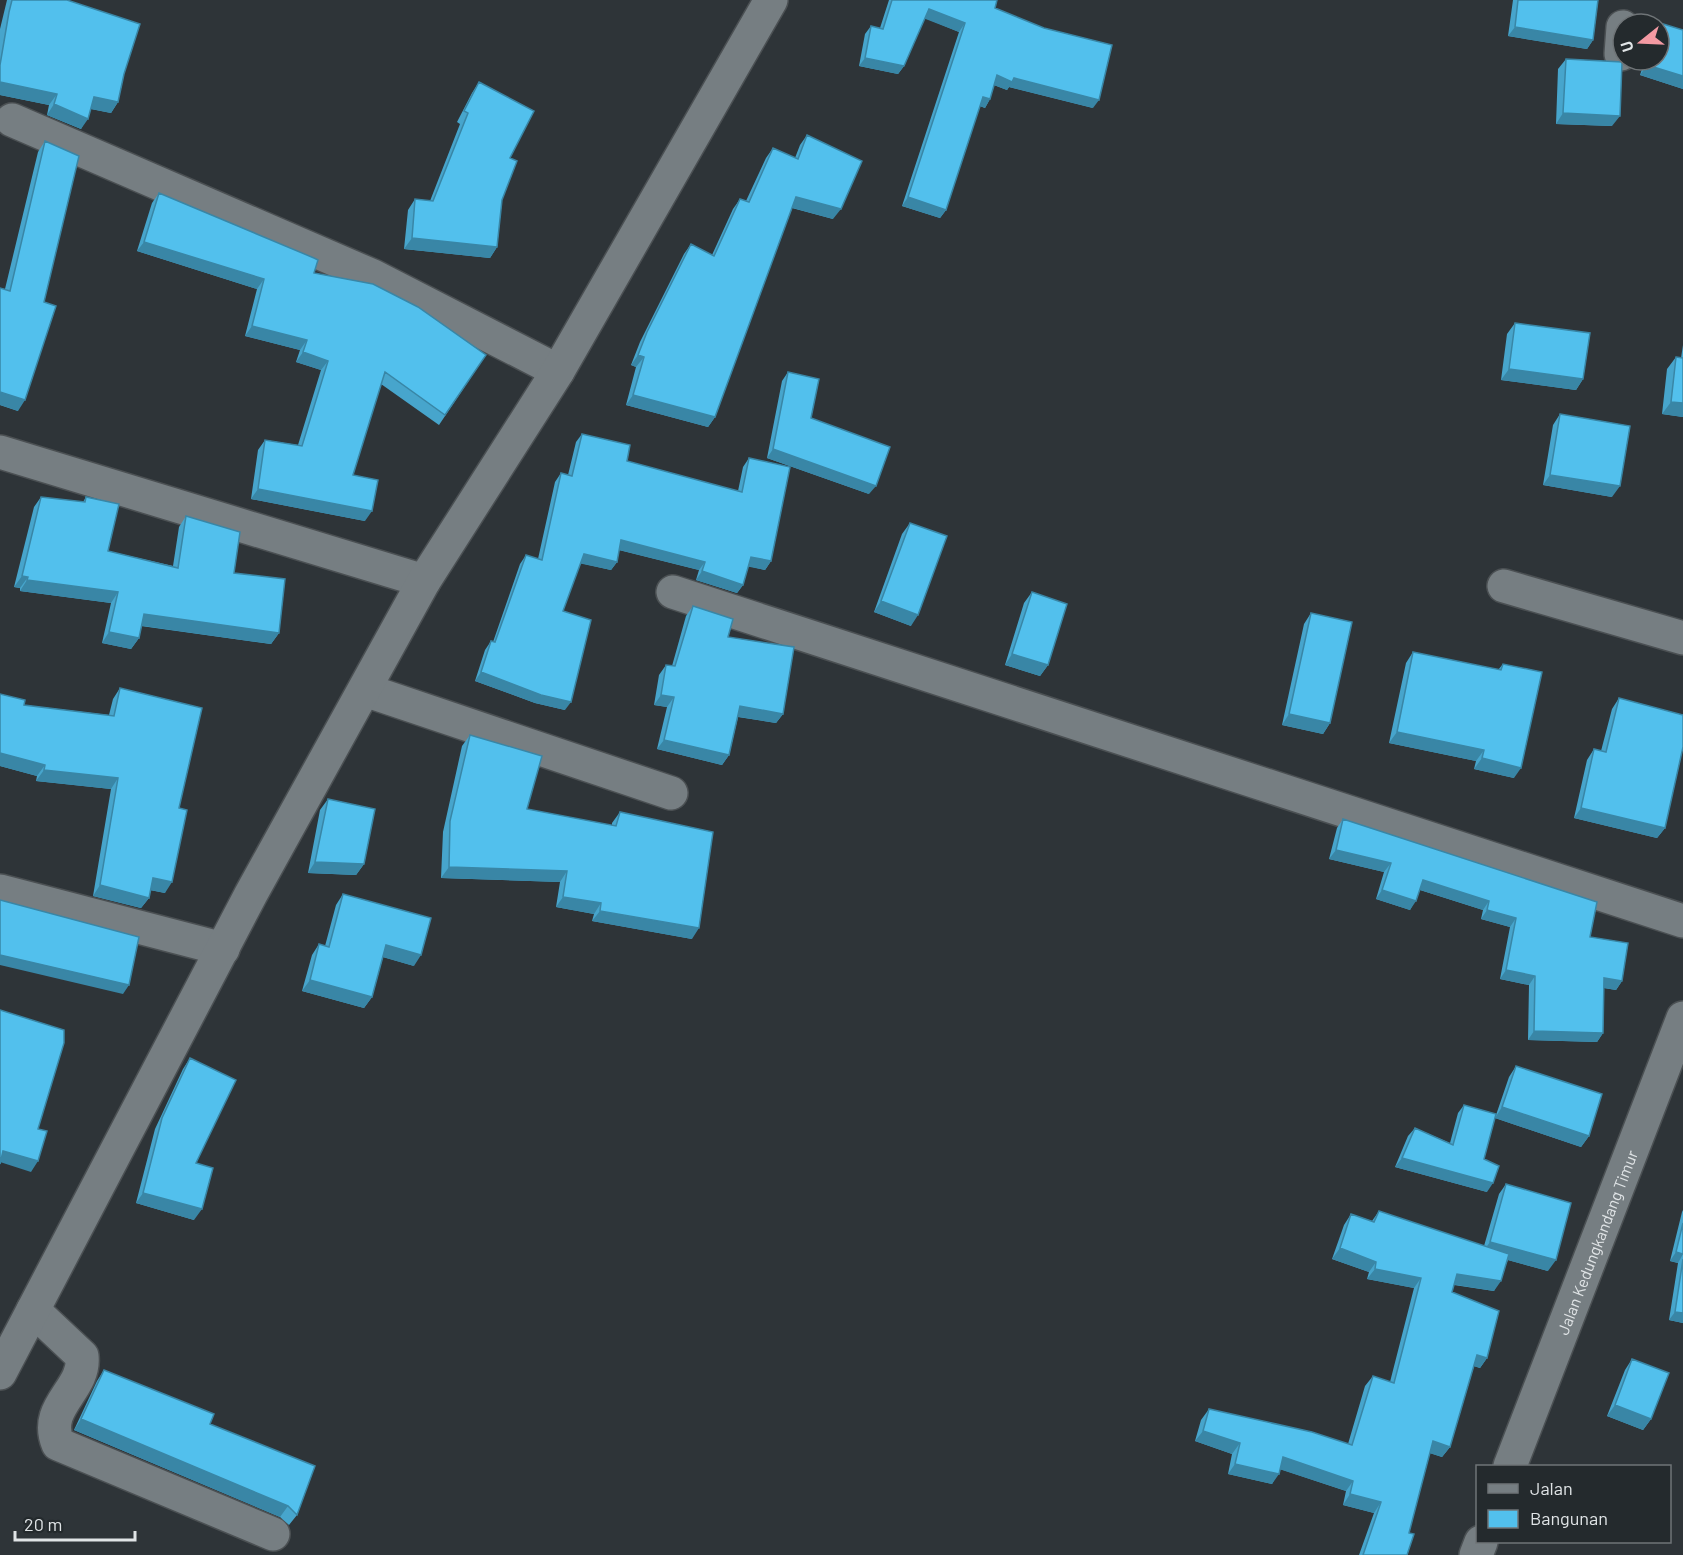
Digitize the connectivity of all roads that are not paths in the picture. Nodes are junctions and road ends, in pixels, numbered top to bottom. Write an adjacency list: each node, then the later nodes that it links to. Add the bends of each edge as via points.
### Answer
1 (771, 0): 3 (street)
2 (12, 120): 3 (street, via 373,276)
3 (558, 371): 5 (street)
4 (0, 452): 5 (street)
5 (424, 581): 9 (street)
6 (1504, 586): 8 (street)
7 (673, 592): 12 (street)
8 (1683, 638)
9 (364, 690): 10 (street); 13 (street)
10 (671, 793)
11 (0, 891): 13 (street)
12 (1683, 921)
13 (223, 949): 15 (street)
14 (1683, 1018): 17 (street, Jalan Kedungkandang Timur)
15 (33, 1310): 16 (street); 18 (street, via 82,1356 83,1366 54,1418 58,1444)
16 (0, 1373)
17 (1511, 1465)
18 (273, 1534)

